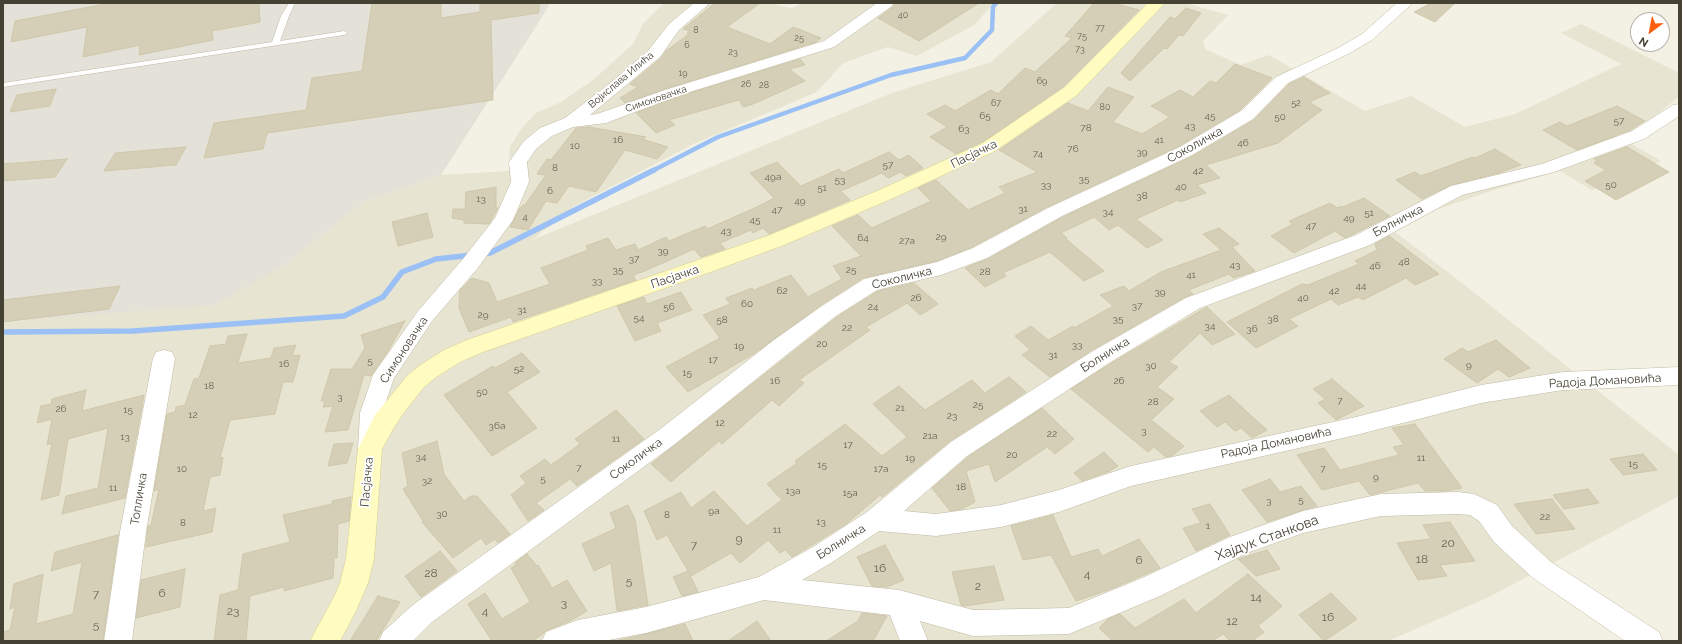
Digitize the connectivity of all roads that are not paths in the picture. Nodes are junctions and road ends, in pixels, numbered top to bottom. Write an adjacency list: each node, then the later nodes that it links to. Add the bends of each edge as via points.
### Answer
1 (292, 3): 7 (lane)
2 (703, 3): 10 (street, Војислава Илића, via 674,27 654,54)
3 (887, 3): 10 (street, Симоновачка, via 829,44 671,93 600,119)
4 (1157, 3): 13 (main road, Пасјачка, via 1114,50 1071,91 989,147 770,243 502,335 452,356 427,372 407,392 384,422)
5 (1406, 3): 19 (street, Соколичка, via 1367,37 1282,80 1247,115 1186,152 1055,212 980,253 940,268 871,284 793,338 667,438 423,613)
6 (344, 33): 7 (lane)
7 (275, 43): 8 (lane)
8 (3, 85)
9 (1679, 109): 14 (street, Болничка, via 1638,135 1548,168 1456,190 1363,240 1193,303 1101,357 959,449)
10 (570, 122): 13 (street, Симоновачка, via 546,132 530,145 518,162 520,182 504,220 425,316 384,375 371,413)
11 (164, 358): 17 (street, Топличка, via 134,524)
12 (1679, 376): 14 (street, Радоја Домановића, via 1563,381 1481,394 1356,426 1131,476 1059,501 1001,516 936,526)
13 (370, 449): 18 (main road, Пасјачка, via 360,559 356,577 346,604)
14 (876, 520): 15 (street, Болничка)
15 (764, 588): 16 (street, Хајдук Станкова); 20 (street, Болничка, via 646,620 578,633)
16 (899, 603): 21 (street); 22 (street, Хајдук Станкова, via 973,623 1069,621 1150,587 1239,545 1303,522 1381,505 1458,503 1474,505 1488,512 1502,534 1542,570)
17 (118, 641)
18 (324, 641)
19 (393, 641)
20 (556, 641)
21 (914, 641)
22 (1649, 641)

